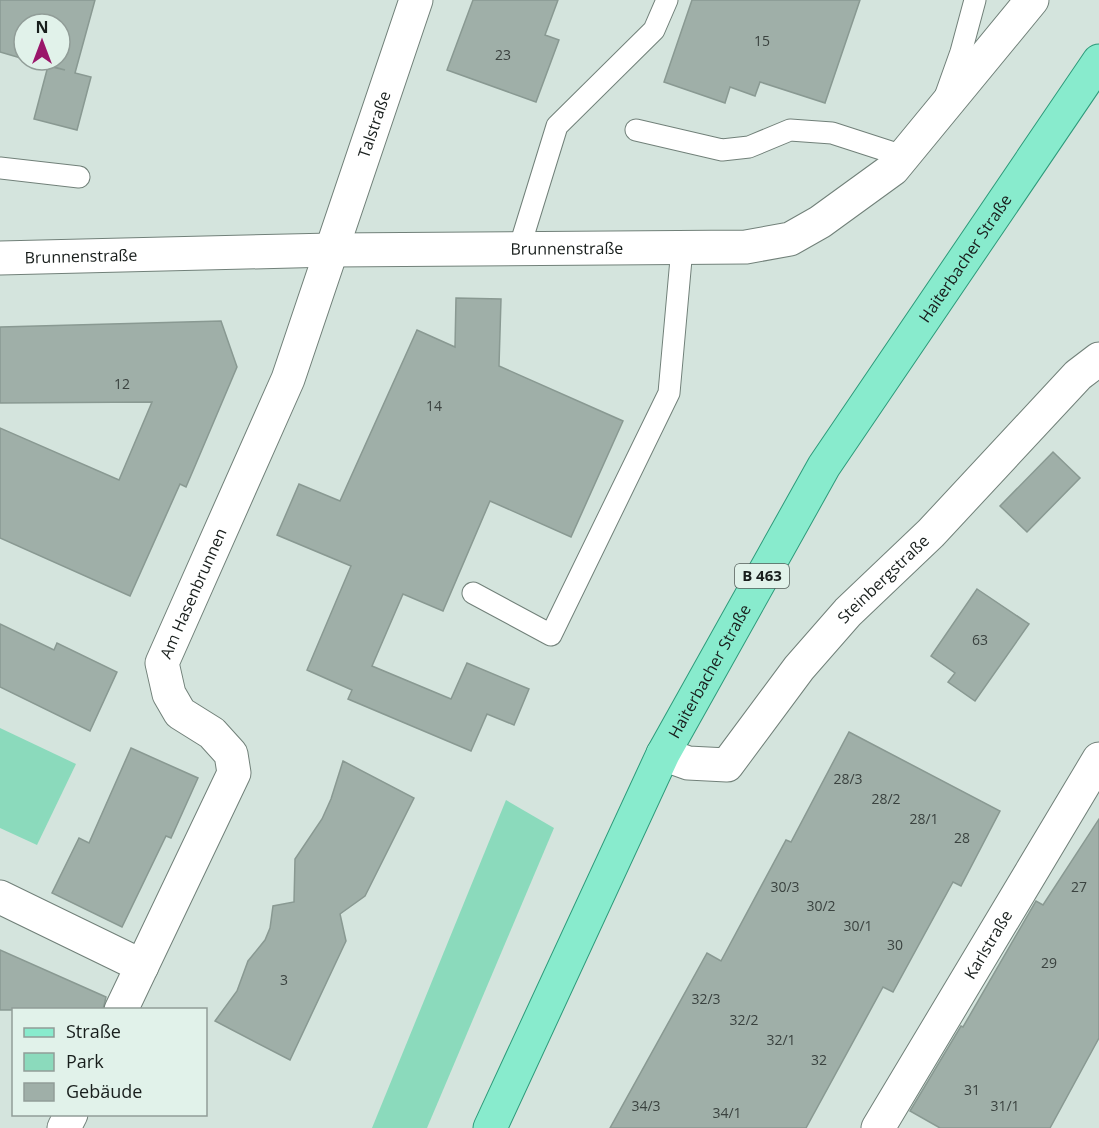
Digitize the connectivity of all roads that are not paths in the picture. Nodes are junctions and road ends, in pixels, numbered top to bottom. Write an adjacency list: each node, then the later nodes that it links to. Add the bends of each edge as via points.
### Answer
1 (416, 0): 13 (street, Talstraße)
2 (667, 0): 12 (lane, via 654,30 557,126)
3 (975, 0): 6 (lane)
4 (1032, 0): 6 (street, Brunnenstraße)
5 (1099, 61): 17 (main road, Haiterbacher Straße / B 463, via 824,466)
6 (939, 114): 8 (street, Brunnenstraße)
7 (636, 130): 8 (lane, via 722,150 748,147 790,130 832,133)
8 (903, 156): 11 (street, Brunnenstraße, via 893,169 790,239 746,247)
9 (0, 168): 10 (lane)
10 (79, 177)
11 (682, 248): 12 (street, Brunnenstraße); 16 (lane, via 669,393 551,635)
12 (519, 249): 13 (street, Brunnenstraße)
13 (332, 250): 14 (street, Brunnenstraße); 20 (street, Am Hasenbrunnen, via 288,379 162,663 168,694 180,713 212,733 231,754 234,772)
14 (0, 258)
15 (1099, 359): 17 (street, Steinbergstraße, via 1078,375 932,533 848,612 799,668 727,765 688,763)
16 (473, 593)
17 (663, 754): 22 (main road, Haiterbacher Straße / B 463)
18 (1099, 759): 23 (street, Karlstraße)
19 (0, 897): 20 (street)
20 (142, 966): 21 (street, Am Hasenbrunnen)
21 (122, 1008)
22 (490, 1128)
23 (878, 1128)

